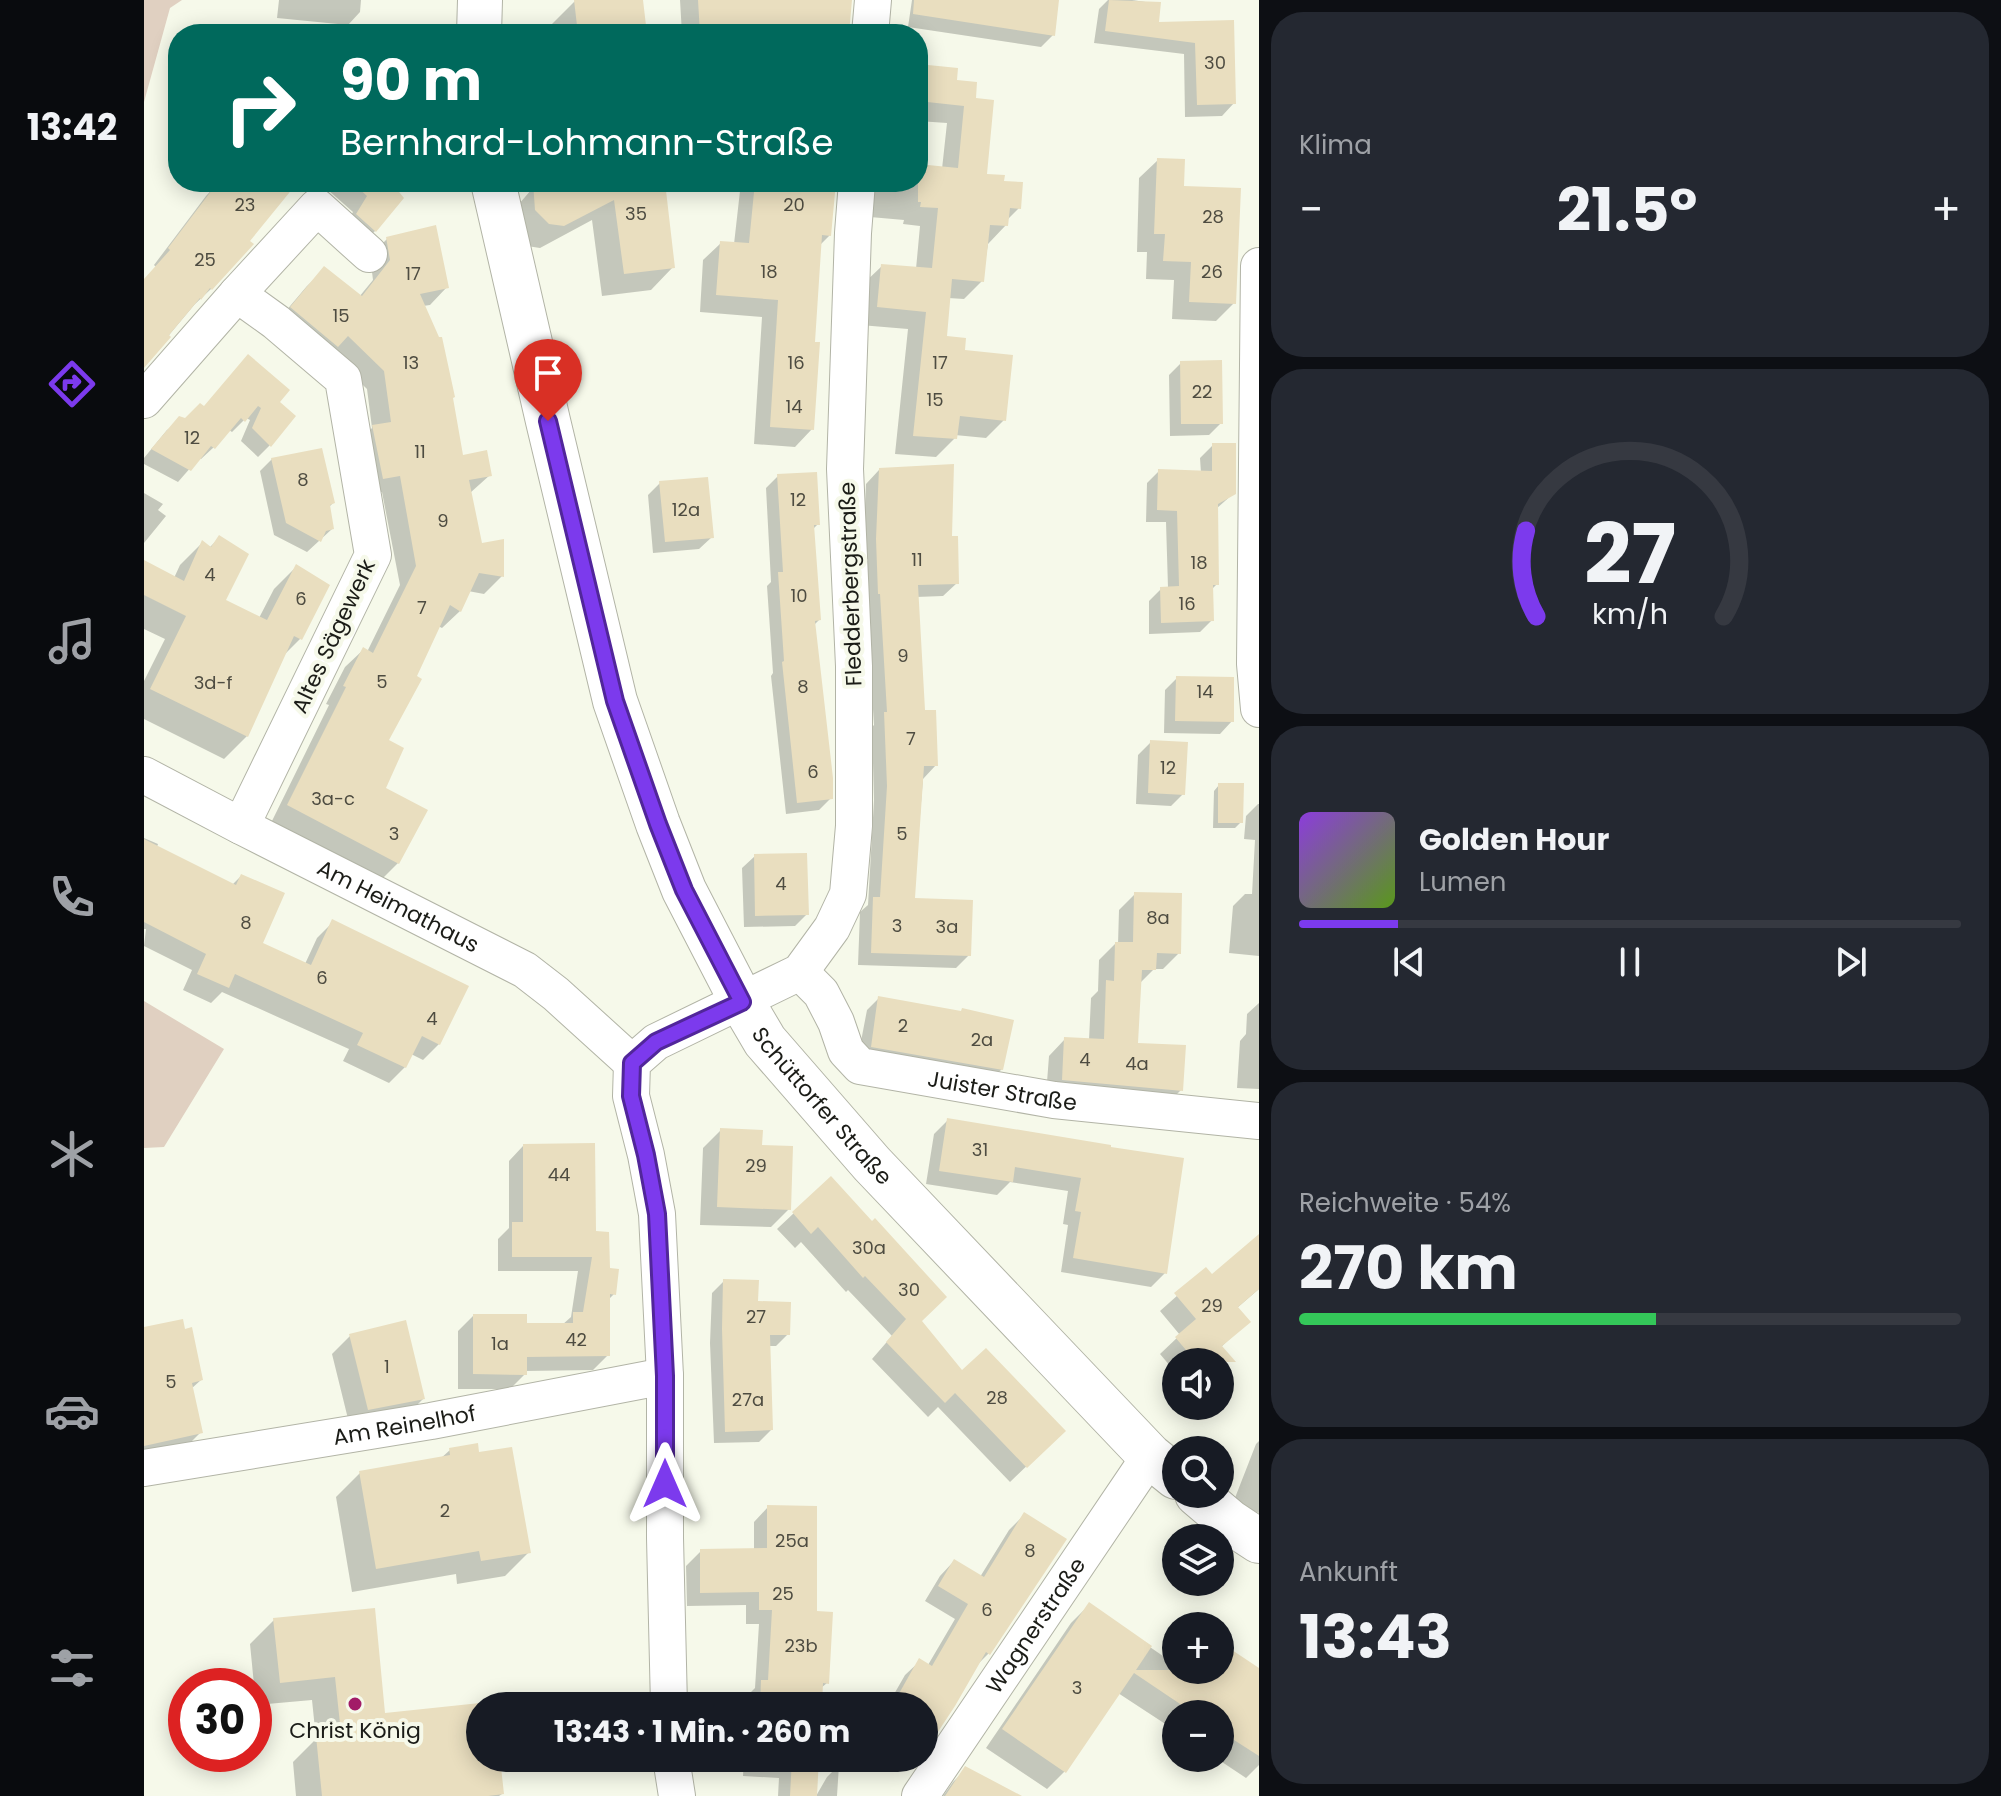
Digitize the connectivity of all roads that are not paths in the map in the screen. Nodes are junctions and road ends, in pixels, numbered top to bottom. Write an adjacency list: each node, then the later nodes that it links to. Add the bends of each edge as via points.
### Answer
1 (480, 0): 3 (main road)
2 (873, 0): 4 (street)
3 (479, 24)
4 (871, 24)
5 (495, 192): 15 (main road, Schüttorfer Straße, via 615,701 684,890)
6 (856, 192): 14 (street, Fledderbergstraße, via 845,469 854,666 854,826 848,894 832,928)
7 (369, 254): 9 (street, via 317,207)
8 (1259, 266): 11 (street)
9 (237, 294): 10 (street); 13 (street, Altes Sägewerk, via 343,379 373,555)
10 (144, 400)
11 (1259, 709)
12 (144, 775): 13 (street, Am Heimathaus)
13 (241, 826): 16 (street, Am Heimathaus, via 525,970)
14 (800, 972): 15 (street); 17 (street, Juister Straße, via 821,993 846,1051 860,1066 1054,1100)
15 (742, 1002): 16 (street, via 656,1042); 19 (main road, Schüttorfer Straße, via 765,1041 872,1164)
16 (632, 1063): 18 (street, via 631,1096 657,1214)
17 (1259, 1121)
18 (665, 1376): 21 (street, Am Reinelhof); 24 (street)
19 (1162, 1465)
20 (1162, 1467): 27 (street, Wagnerstraße)
21 (144, 1468)
22 (1214, 1508): 23 (main road)
23 (1259, 1541)
24 (669, 1692)
25 (673, 1772): 26 (street)
26 (677, 1796)
27 (920, 1796)

